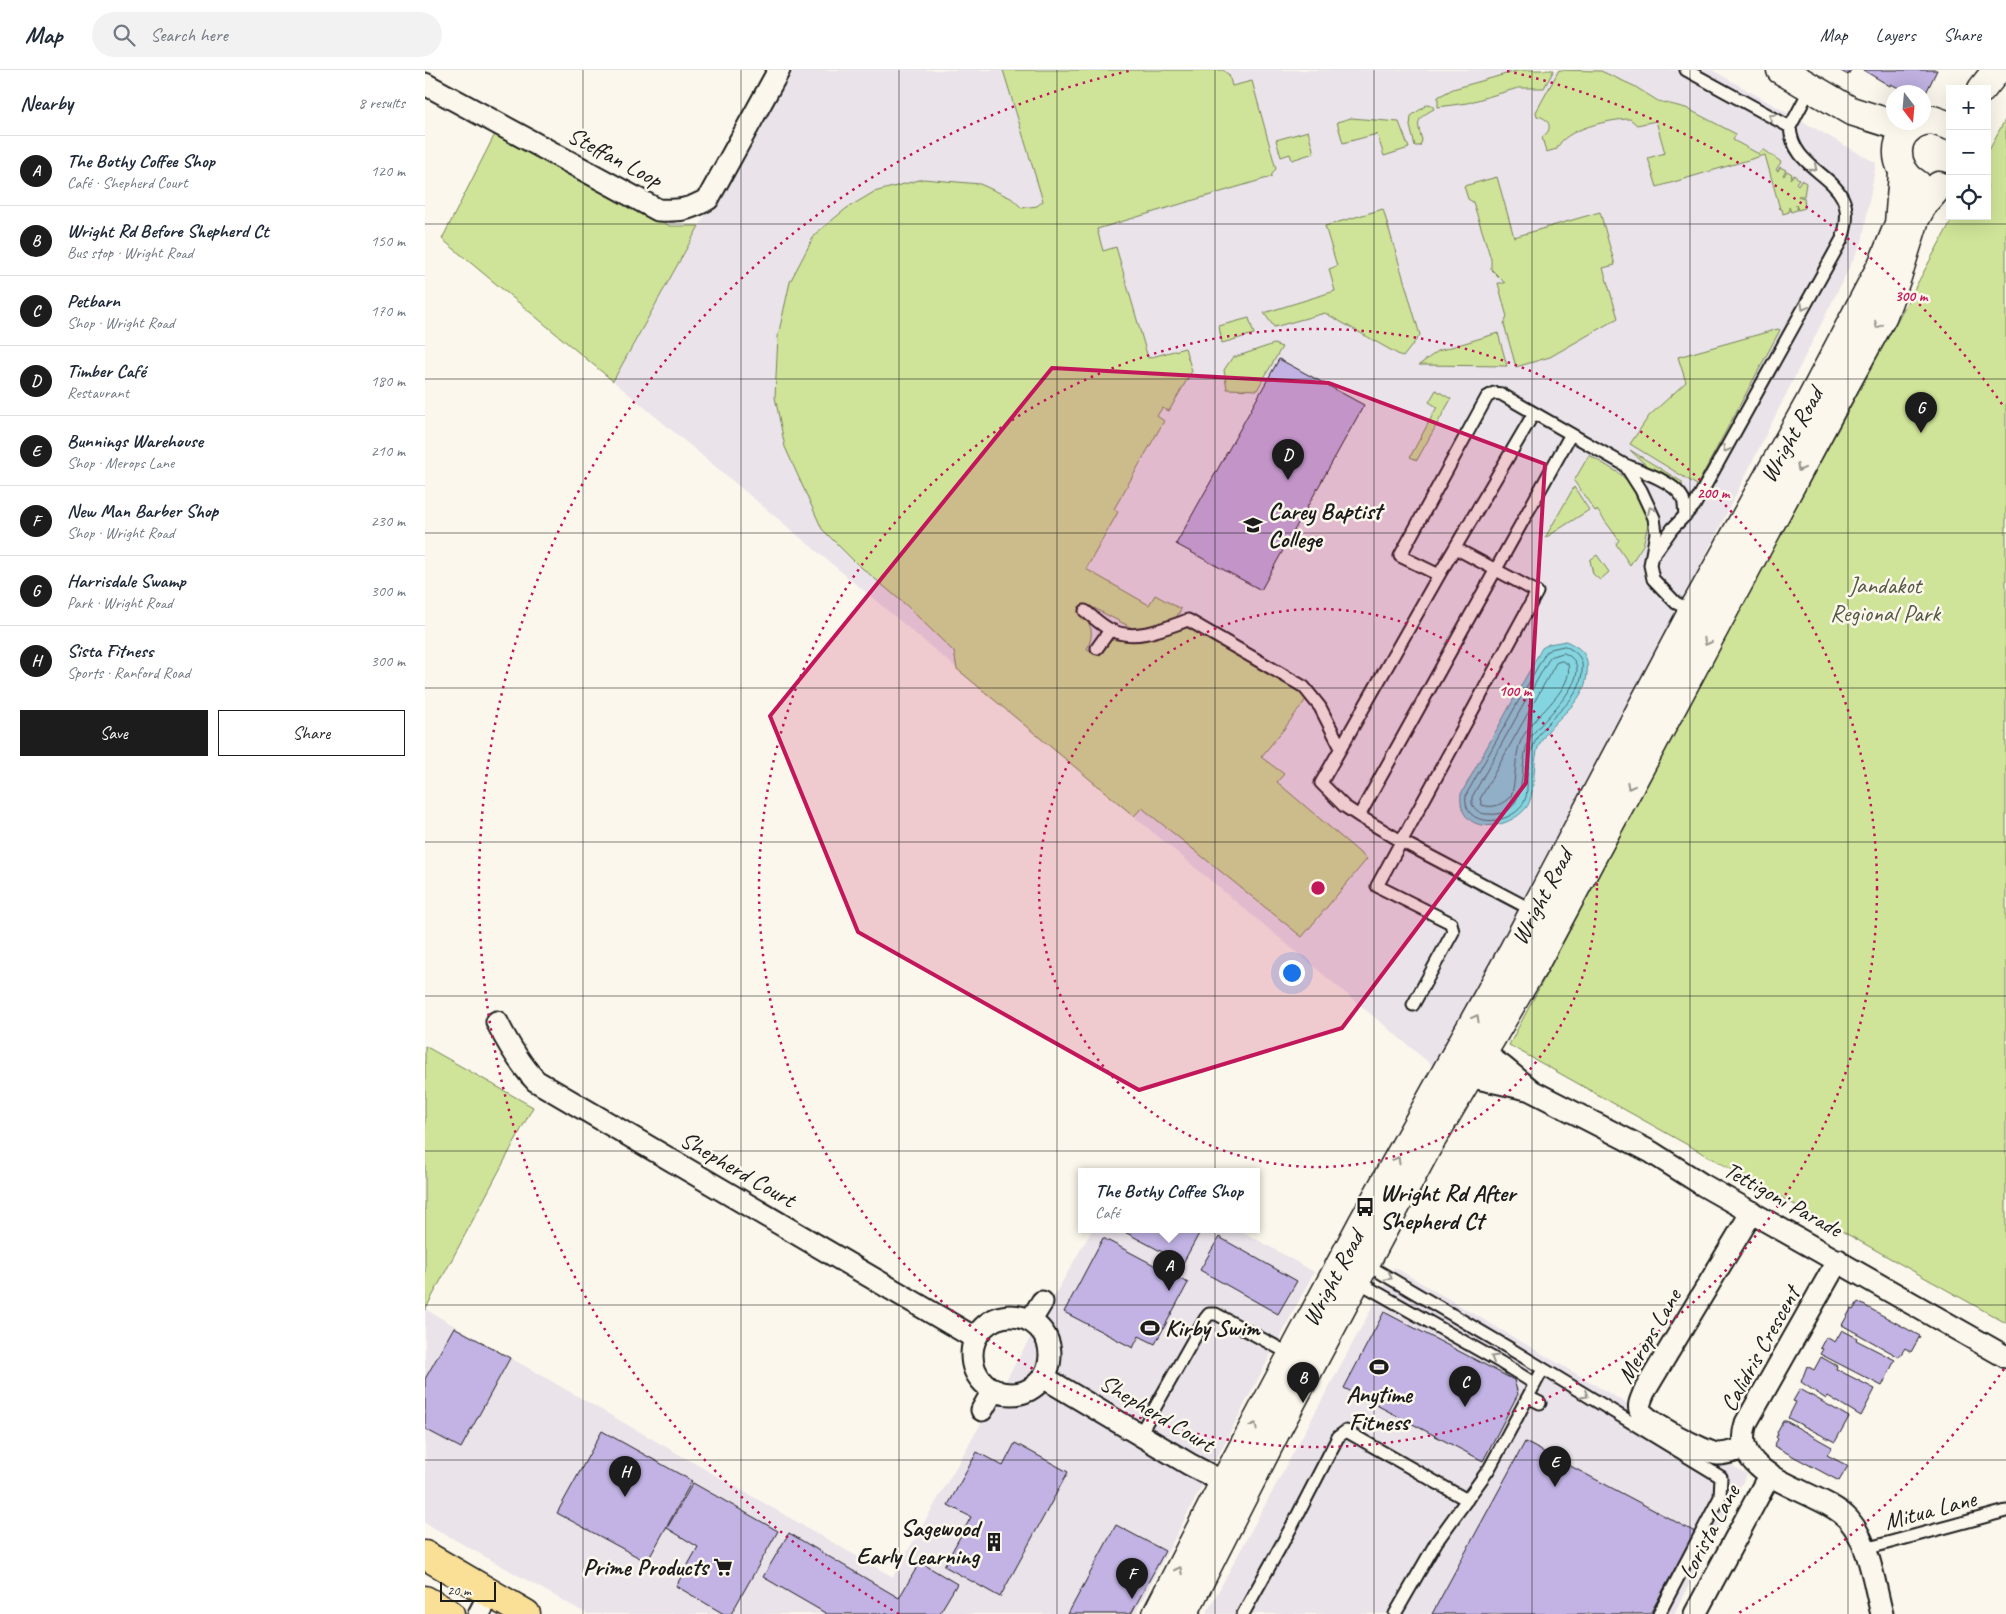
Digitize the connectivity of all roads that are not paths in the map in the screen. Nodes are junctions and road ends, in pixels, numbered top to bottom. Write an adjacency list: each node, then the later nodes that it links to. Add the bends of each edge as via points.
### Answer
1 (779, 70): 5 (street, Steffan Loop, via 707,199 678,211 658,210)
2 (1687, 70): 10 (lane, one-way to 2)
3 (1781, 70): 7 (street)
4 (1997, 70): 6 (street)
5 (425, 84)
6 (1985, 85)
7 (1811, 87): 8 (street); 10 (lane)
8 (1851, 111): 9 (street); 12 (street)
9 (1886, 116)
10 (1790, 127): 17 (lane, one-way to 17, via 1793,145 1843,198 1848,223 1694,506)
11 (1920, 130): 12 (street, Wright Road, via 1898,146)
12 (1900, 164): 13 (street, Wright Road, via 1917,184 1925,187); 22 (street, Wright Road, via 1900,219 1889,252)
13 (1944, 183): 24 (street, Wright Road, one-way to 24, via 1921,206 1875,330)
14 (1534, 413): 15 (lane); 18 (lane); 21 (lane, via 1501,394 1487,396 1400,556)
15 (1571, 434): 16 (lane); 20 (lane)
16 (1625, 465): 17 (lane, via 1647,472 1676,490 1682,497); 19 (lane, one-way to 16, via 1656,533 1654,518)
17 (1685, 516): 19 (lane)
18 (1455, 548): 20 (lane); 21 (lane)
19 (1652, 557): 22 (lane, via 1653,579 1677,603)
20 (1496, 570): 28 (lane); 29 (lane, via 1537,592)
21 (1439, 575): 27 (lane)
22 (1697, 605): 24 (street); 30 (street, Wright Road)
23 (1085, 611): 25 (lane)
24 (1722, 615): 30 (street, Wright Road, one-way to 30)
25 (1110, 630): 26 (lane); 27 (lane, via 1142,634 1188,620 1304,687 1320,707)
26 (1097, 648)
27 (1341, 748): 28 (lane, via 1321,783)
28 (1359, 816): 29 (lane)
29 (1401, 841): 30 (lane); 31 (lane, via 1377,886 1451,923 1453,932)
30 (1545, 917): 33 (street, Wright Road, via 1533,967)
31 (1413, 1005)
32 (497, 1022): 39 (street, Shepherd Court, via 513,1053 535,1080)
33 (1465, 1059): 34 (street, Tettigoni Parade, via 1651,1152); 36 (street, Wright Road)
34 (1752, 1212): 35 (street, Tettigoni Parade); 50 (street, Merops Lane, via 1639,1403 1647,1418 1702,1450 1719,1454)
35 (1838, 1260): 41 (street, Tettigoni Parade); 50 (street, Calidris Crescent, via 1746,1423)
36 (1351, 1267): 40 (street, Wright Road); 42 (lane, one-way to 42); 44 (lane, one-way to 36); 52 (street, Wright Road)
37 (1042, 1302): 38 (street)
38 (1031, 1320): 39 (street, via 1019,1316 999,1318 983,1327); 43 (street, via 1048,1340 1051,1352)
39 (975, 1338): 45 (street, via 972,1350 977,1375)
40 (1292, 1355): 49 (lane, via 1216,1314 1209,1314); 52 (street, Wright Road, one-way to 40)
41 (2006, 1357)
42 (1543, 1369): 44 (lane); 65 (lane, one-way to 65, via 1721,1478 1720,1497)
43 (1043, 1377): 45 (street, via 1023,1392 1010,1394); 49 (street, Shepherd Court)
44 (1535, 1384): 46 (lane)
45 (994, 1389): 48 (street)
46 (1528, 1397): 47 (lane); 53 (lane, via 1489,1469)
47 (1540, 1403)
48 (982, 1410)
49 (1141, 1434): 52 (street, Shepherd Court)
50 (1745, 1448): 51 (street, Calidris Crescent, via 1753,1463)
51 (1770, 1474): 55 (street, Calidris Crescent, via 1847,1518); 66 (street, Lorista Lane)
52 (1234, 1488): 62 (street, Wright Road, one-way to 52); 63 (street, Wright Road)
53 (1467, 1500): 59 (lane, via 1350,1432 1342,1433); 64 (lane, via 1437,1541)
54 (2006, 1511): 55 (lane, Mitua Lane)
55 (1865, 1549): 67 (street, Calidris Crescent)
56 (425, 1555): 58 (main road)
57 (425, 1600): 60 (main road)
58 (485, 1603): 61 (main road)
59 (1244, 1613)
60 (450, 1614)
61 (526, 1614)
62 (1157, 1614)
63 (1183, 1614)
64 (1395, 1614)
65 (1659, 1614)
66 (1695, 1614)
67 (1882, 1614)

